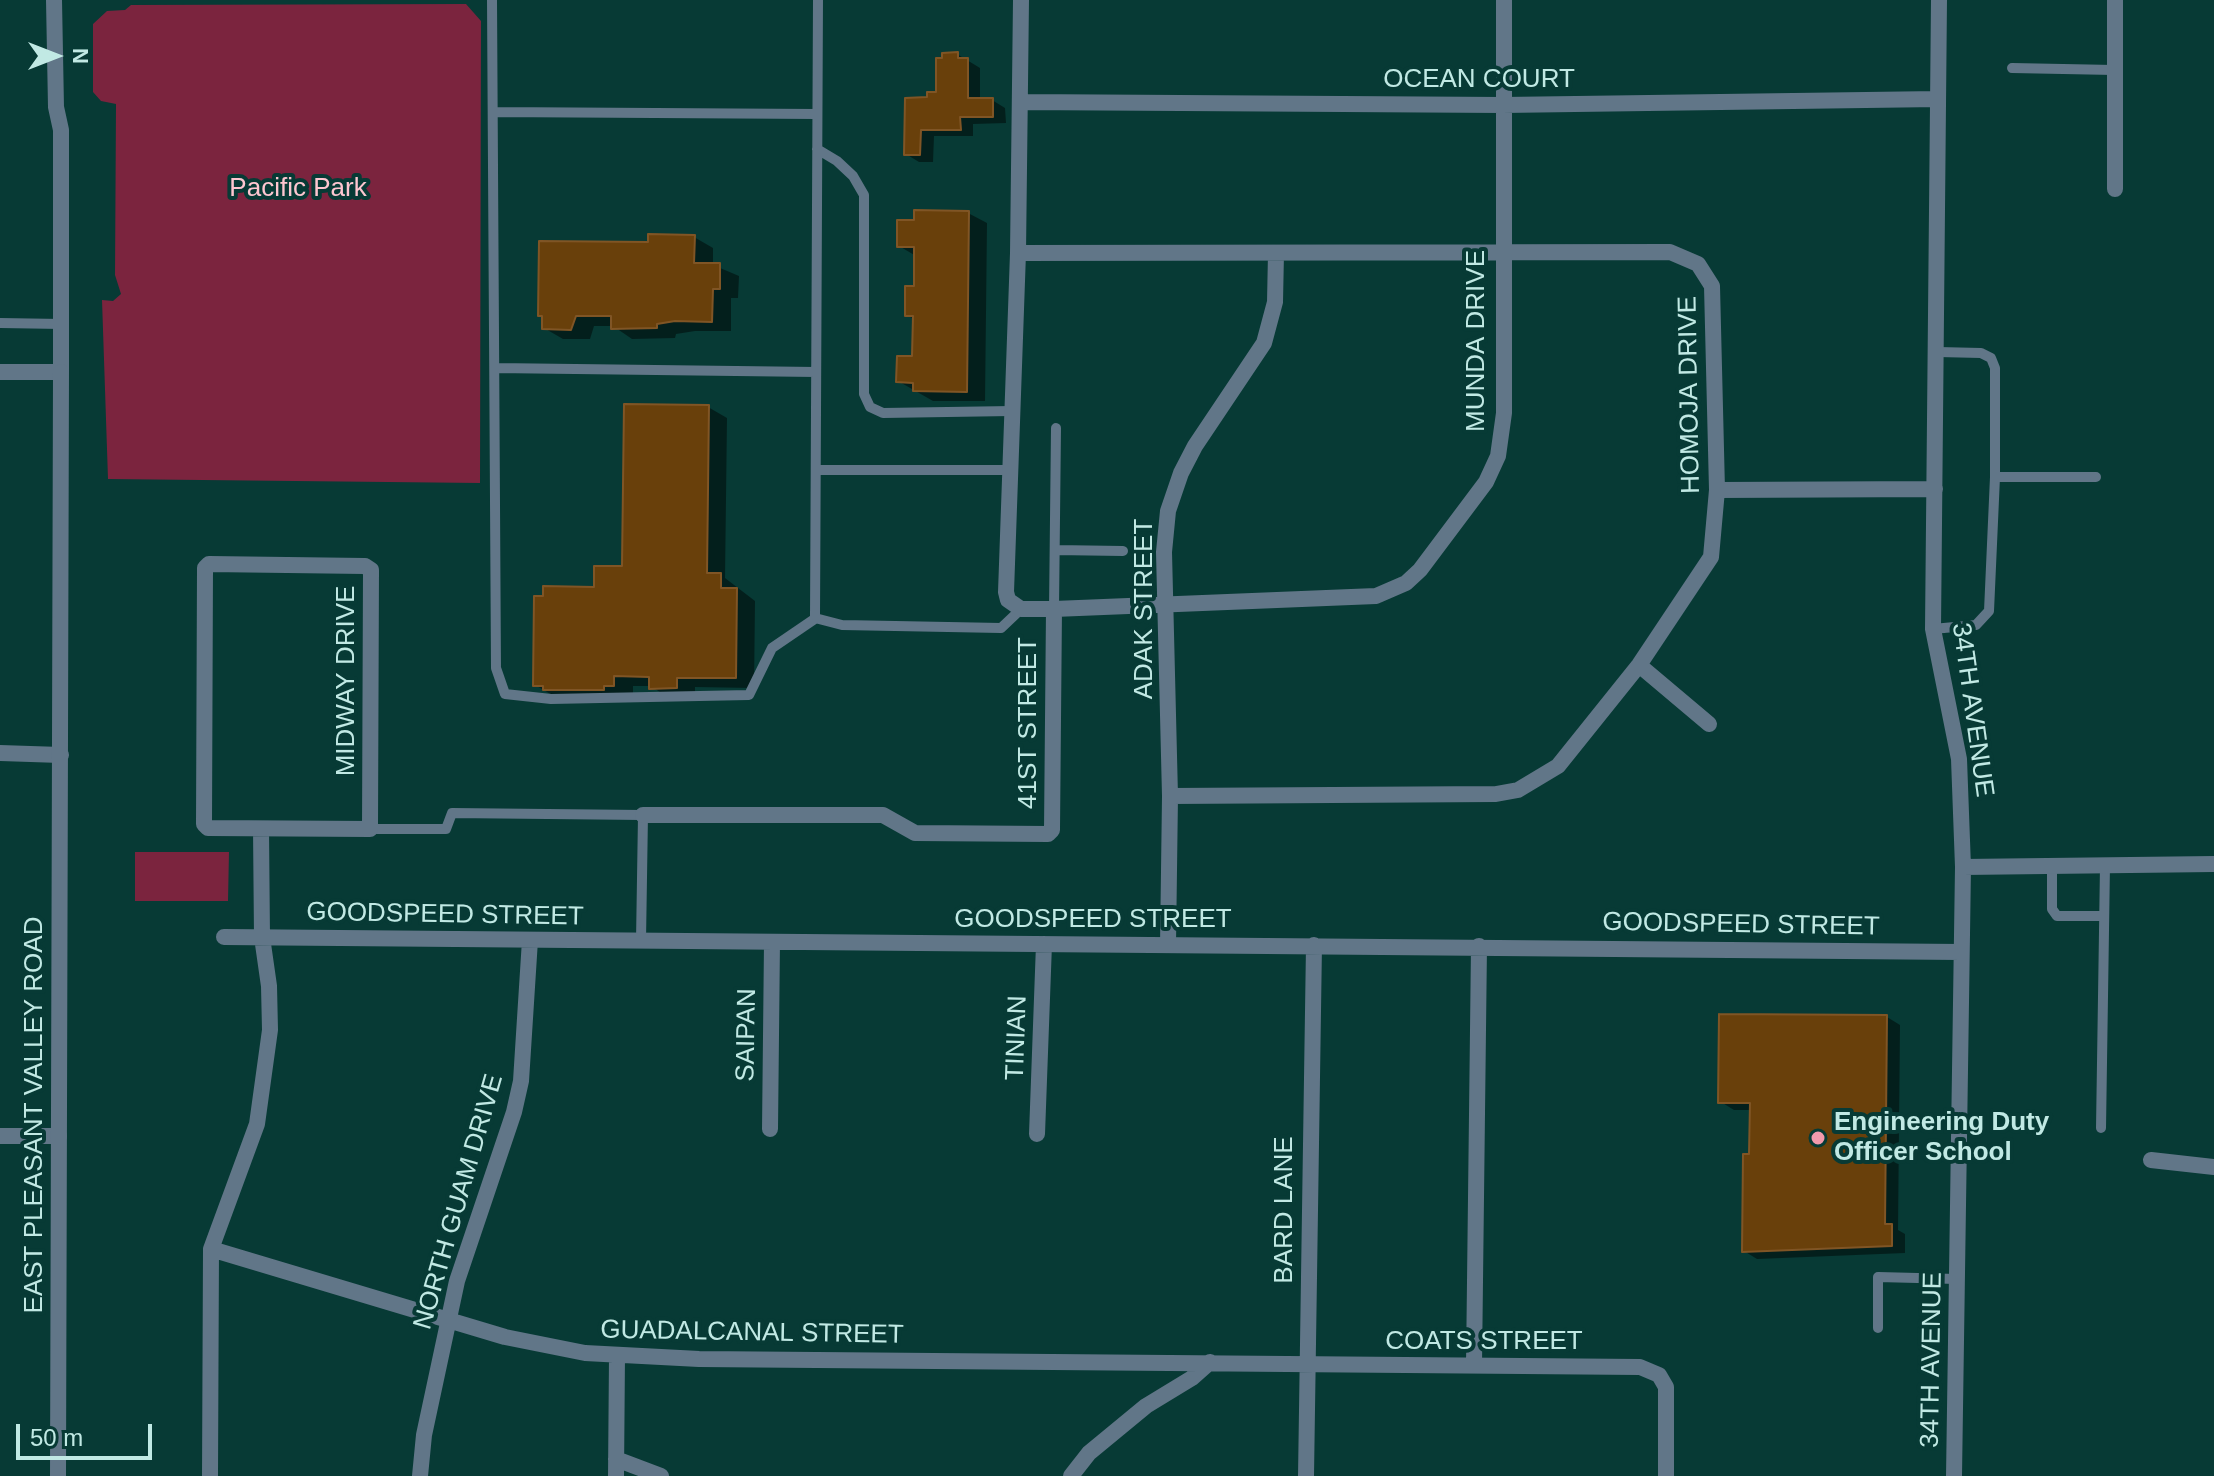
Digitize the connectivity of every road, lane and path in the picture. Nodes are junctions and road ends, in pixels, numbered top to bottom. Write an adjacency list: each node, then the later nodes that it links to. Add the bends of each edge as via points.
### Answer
1 (54, 0): 21 (street, EAST PLEASANT VALLEY ROAD)
2 (492, 0): 13 (lane)
3 (818, 0): 14 (lane)
4 (1021, 0): 11 (street, 41ST STREET)
5 (1504, 0): 12 (street, MUNDA DRIVE)
6 (1939, 0): 10 (street, 34TH AVENUE)
7 (2115, 0): 9 (street)
8 (2012, 68): 9 (lane)
9 (2114, 70): 16 (street)
10 (1938, 99): 12 (street, OCEAN COURT); 22 (street, 34TH AVENUE)
11 (1020, 102): 12 (street, OCEAN COURT); 18 (street, 41ST STREET)
12 (1503, 105): 17 (street, MUNDA DRIVE)
13 (493, 112): 14 (lane); 23 (lane)
14 (817, 114): 15 (lane)
15 (817, 149): 26 (lane); 27 (lane, via 853,176 864,195 864,394 870,407 883,413)
16 (2115, 189)
17 (1502, 251): 19 (street, HOMOJA DRIVE); 34 (street, HOMOJA DRIVE, via 1670,252 1705,272 1715,295); 37 (street, MUNDA DRIVE, via 1504,413 1498,456 1486,482 1420,570 1392,591 1364,598)
18 (1018, 253): 19 (street, HOMOJA DRIVE); 27 (street, 41ST STREET)
19 (1276, 253): 37 (street, ADAK STREET, via 1275,302 1264,343 1195,446 1174,491 1165,530)
20 (0, 323): 21 (lane)
21 (62, 324): 25 (street, EAST PLEASANT VALLEY ROAD)
22 (1938, 352): 31 (lane, via 1991,358); 33 (street, 34TH AVENUE)
23 (495, 368): 26 (lane); 40 (lane, via 496,668 505,694 551,699 749,695 772,648)
24 (0, 372): 25 (street)
25 (61, 372): 45 (street, EAST PLEASANT VALLEY ROAD)
26 (816, 372): 29 (lane)
27 (1012, 411): 30 (street, 41ST STREET)
28 (1056, 428): 35 (lane)
29 (816, 470): 30 (lane); 40 (lane)
30 (1009, 470): 38 (street, 41ST STREET, via 1006,592)
31 (1995, 477): 32 (lane); 41 (lane, via 1989,611 1976,625)
32 (2096, 477)
33 (1935, 489): 34 (street); 41 (street, 34TH AVENUE)
34 (1717, 490): 42 (street, HOMOJA DRIVE, via 1711,557)
35 (1055, 550): 36 (lane); 39 (lane)
36 (1123, 551)
37 (1167, 603): 39 (street, MUNDA DRIVE); 46 (street, ADAK STREET)
38 (1021, 609): 39 (street, 41ST STREET); 40 (lane, via 1001,628 842,625)
39 (1054, 609): 47 (street, 41ST STREET, via 1048,834 915,833 883,815)
40 (816, 618)
41 (1933, 629): 53 (street, 34TH AVENUE, via 1963,785)
42 (1639, 665): 43 (street); 46 (street, HOMOJA DRIVE, via 1558,766 1518,790 1485,795)
43 (1709, 724)
44 (0, 753): 45 (street)
45 (61, 755): 69 (street, EAST PLEASANT VALLEY ROAD)
46 (1170, 796): 61 (street, ADAK STREET)
47 (643, 815): 49 (lane, via 452,813 446,829); 58 (lane)
48 (261, 829): 49 (street, MIDWAY DRIVE); 49 (street, MIDWAY DRIVE, via 204,824 209,564 371,570); 56 (street)
49 (370, 829)
50 (2214, 864): 52 (street)
51 (2052, 865): 52 (street); 53 (street); 54 (lane, via 2052,909 2057,916)
52 (2105, 865): 54 (lane)
53 (1963, 867): 64 (street, 34TH AVENUE)
54 (2104, 916): 65 (lane)
55 (224, 937): 56 (street, GOODSPEED STREET)
56 (262, 937): 57 (street, GOODSPEED STREET); 72 (street, via 270,1016 264,1091)
57 (530, 940): 58 (street, GOODSPEED STREET); 74 (street, NORTH GUAM DRIVE, via 521,1081)
58 (641, 941): 59 (street, GOODSPEED STREET)
59 (772, 942): 60 (street, GOODSPEED STREET); 66 (street, SAIPAN)
60 (1044, 944): 61 (street, GOODSPEED STREET); 67 (street, TINIAN)
61 (1168, 945): 62 (street, GOODSPEED STREET)
62 (1314, 945): 63 (street, GOODSPEED STREET); 78 (street, BARD LANE)
63 (1479, 946): 64 (street, GOODSPEED STREET); 79 (street)
64 (1961, 952): 73 (street, 34TH AVENUE)
65 (2101, 1128)
66 (770, 1129)
67 (1037, 1134)
68 (0, 1136): 69 (street)
69 (59, 1136): 81 (street, EAST PLEASANT VALLEY ROAD)
70 (2151, 1160): 71 (street)
71 (2214, 1167)
72 (211, 1249): 74 (street, GUADALCANAL STREET); 82 (street)
73 (1957, 1279): 75 (lane, via 1878,1277); 89 (street, 34TH AVENUE)
74 (449, 1319): 76 (street, GUADALCANAL STREET, via 543,1346); 83 (street, NORTH GUAM DRIVE)
75 (1878, 1328)
76 (617, 1356): 77 (street, GUADALCANAL STREET); 80 (street)
77 (1210, 1362): 78 (street, GUADALCANAL STREET); 86 (street, via 1146,1406 1089,1453)
78 (1308, 1364): 79 (street, COATS STREET); 87 (street, BARD LANE)
79 (1474, 1365): 88 (street, COATS STREET, via 1640,1367 1659,1375 1666,1387)
80 (616, 1459): 84 (street); 85 (street)
81 (58, 1476)
82 (210, 1476)
83 (420, 1476)
84 (616, 1476)
85 (661, 1476)
86 (1071, 1476)
87 (1306, 1476)
88 (1666, 1476)
89 (1954, 1476)

